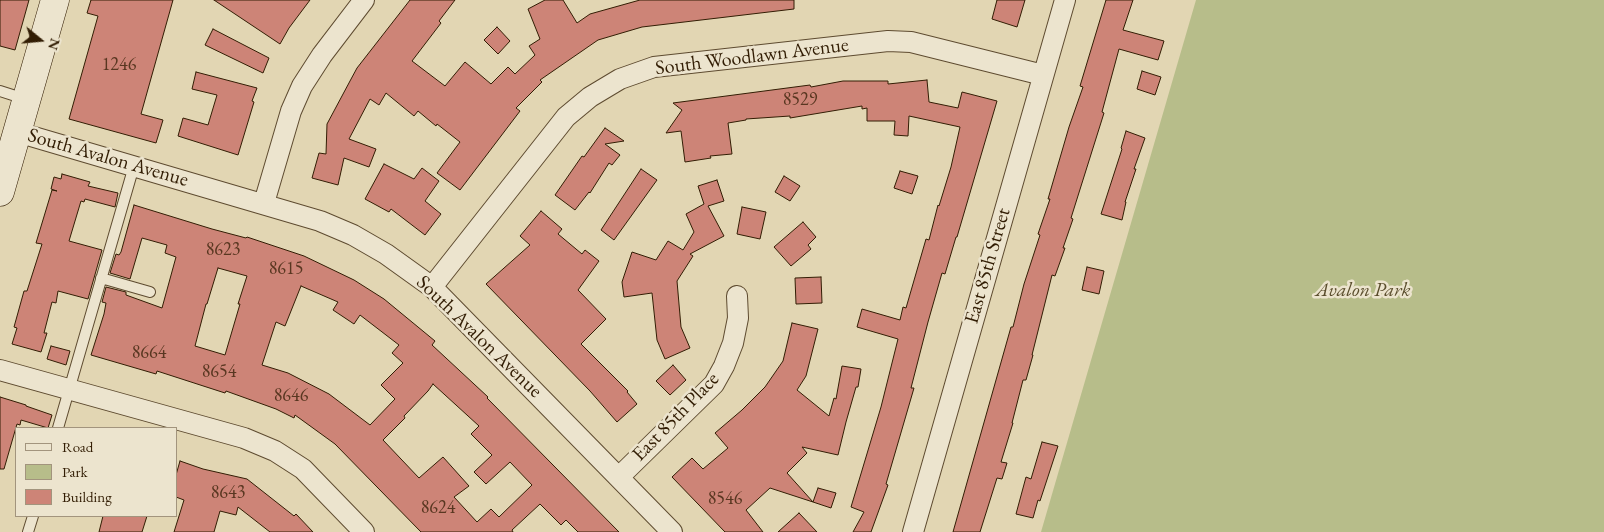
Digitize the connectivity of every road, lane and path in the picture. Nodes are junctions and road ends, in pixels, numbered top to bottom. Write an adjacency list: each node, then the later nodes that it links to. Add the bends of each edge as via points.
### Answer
1 (55, 0): 6 (main road)
2 (364, 0): 10 (street, via 302,86 291,111)
3 (1065, 0): 4 (street, East 85th Street)
4 (1042, 75): 12 (street, South Woodlawn Avenue, via 911,42 888,41 654,67 620,79 590,97 566,117); 23 (street, East 85th Street)
5 (0, 91): 6 (lane)
6 (26, 99): 7 (main road)
7 (17, 132): 8 (street, South Avalon Avenue); 9 (main road)
8 (134, 166): 10 (street, South Avalon Avenue); 11 (lane)
9 (2, 179)
10 (264, 203): 12 (street, South Avalon Avenue, via 354,235)
11 (101, 278): 13 (lane); 16 (lane)
12 (432, 287): 18 (street, South Avalon Avenue)
13 (150, 292)
14 (738, 296): 18 (street, East 85th Place, via 733,343 714,384)
15 (0, 370): 16 (street)
16 (69, 389): 17 (lane); 21 (street, via 244,438 275,451 303,470)
17 (58, 427)
18 (619, 476): 22 (street, South Avalon Avenue)
19 (33, 517): 20 (lane)
20 (28, 532)
21 (364, 532)
22 (672, 532)
23 (913, 532)

